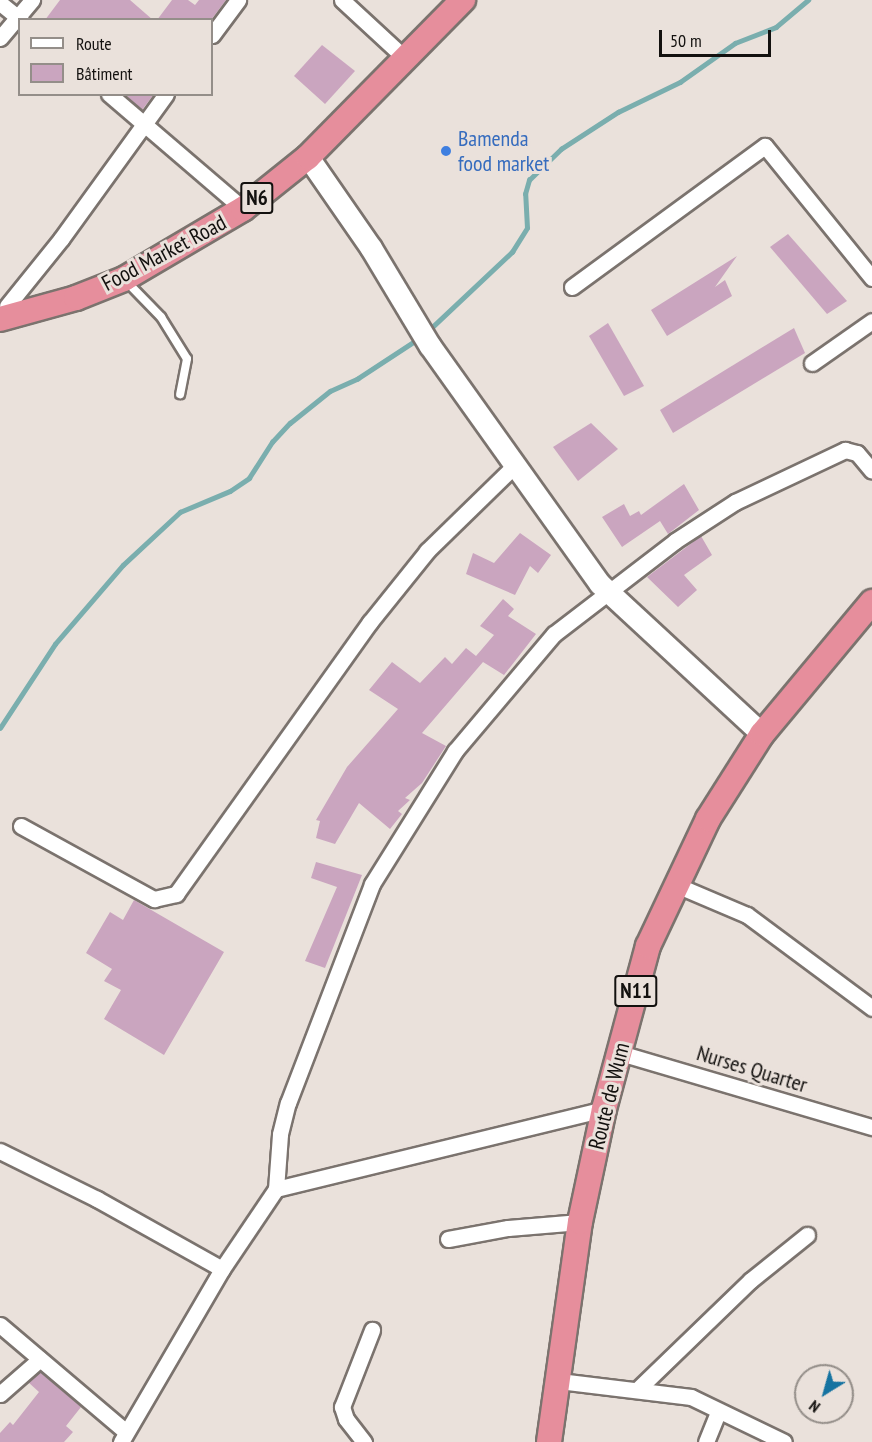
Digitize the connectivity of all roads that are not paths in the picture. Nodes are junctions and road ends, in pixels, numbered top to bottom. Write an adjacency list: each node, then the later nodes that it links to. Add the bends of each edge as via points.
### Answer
1 (32, 0): 6 (street)
2 (238, 0): 8 (street)
3 (342, 0): 10 (street)
4 (463, 0): 10 (highway, Food Market Road / N6)
5 (0, 3): 6 (street)
6 (20, 18)
7 (18, 20): 9 (street)
8 (213, 34)
9 (0, 38)
10 (407, 60): 14 (highway, Food Market Road / N6)
11 (111, 96): 13 (street)
12 (164, 96): 13 (street)
13 (143, 124): 15 (street); 19 (street, via 61,239)
14 (308, 157): 15 (highway, Food Market Road / N6); 23 (main road, via 371,248 430,346)
15 (243, 209): 17 (highway, Food Market Road / N6)
16 (872, 278): 18 (street, via 765,146)
17 (124, 279): 19 (highway, Food Market Road / N6); 22 (lane, via 161,317 187,359)
18 (572, 287)
19 (4, 310)
20 (872, 321): 21 (street)
21 (812, 363)
22 (180, 394)
23 (515, 465): 25 (main road); 28 (street, via 427,551 370,622 176,894 154,899)
24 (872, 471): 25 (street, via 857,453 845,450 735,502 675,541)
25 (609, 592): 27 (main road); 35 (street, via 554,634 455,751 372,884 288,1103 280,1134)
26 (872, 602): 27 (highway, Route de Wum / N11)
27 (762, 734): 29 (highway, Route de Wum / N11, via 708,819)
28 (21, 826)
29 (674, 885): 30 (street, via 747,915); 31 (highway, Route de Wum / N11, via 648,946)
30 (872, 1008)
31 (620, 1053): 32 (highway, Route de Wum / N11); 33 (street, Nurses Quarter)
32 (604, 1109): 35 (street); 36 (highway, Route de Wum / N11)
33 (872, 1127)
34 (0, 1151): 39 (street, via 97,1199)
35 (276, 1189): 39 (street)
36 (580, 1222): 38 (street, via 508,1228); 43 (highway, Route de Wum / N11)
37 (807, 1235): 44 (street, via 751,1280)
38 (448, 1239)
39 (222, 1269): 47 (street)
40 (0, 1325): 42 (street)
41 (372, 1330): 48 (street, via 342,1407)
42 (40, 1359): 45 (street); 47 (street)
43 (560, 1381): 44 (street); 49 (highway, Route de Wum / N11)
44 (638, 1389): 46 (street, via 691,1397)
45 (0, 1395)
46 (718, 1412): 50 (street); 51 (street)
47 (124, 1437)
48 (364, 1442)
49 (549, 1442)
50 (706, 1442)
51 (784, 1442)

